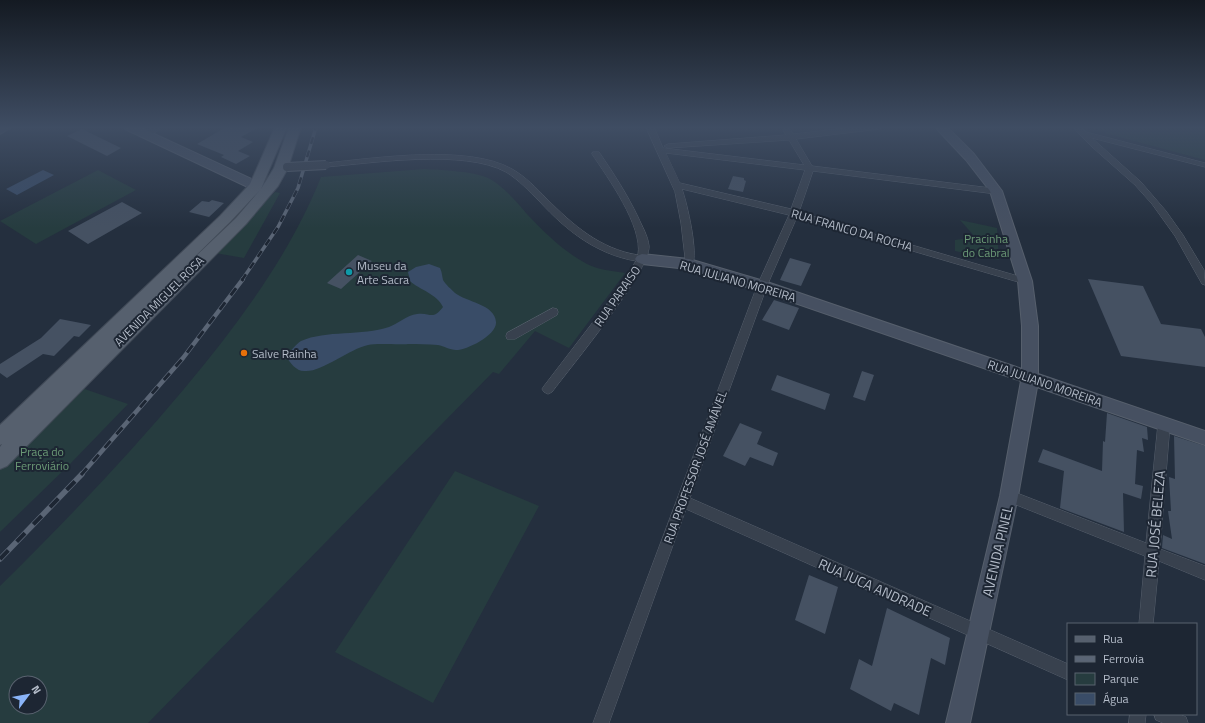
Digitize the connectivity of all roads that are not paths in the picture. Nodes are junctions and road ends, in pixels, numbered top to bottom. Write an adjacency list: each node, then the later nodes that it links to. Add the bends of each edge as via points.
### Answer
1 (205, 161): 17 (street)
2 (271, 161): 17 (main road, AVENIDA MIGUEL ROSA)
3 (286, 161): 14 (main road, AVENIDA MIGUEL ROSA)
4 (381, 161): 14 (street, RUA JULIANO MOREIRA, bridge)
5 (467, 161): 21 (street, RUA JULIANO MOREIRA, bridge, via 504,168 521,179 586,239 613,254)
6 (601, 161): 21 (street, RUA PARAISO, via 621,191 633,215 644,246)
7 (665, 161): 16 (street)
8 (751, 161): 15 (street)
9 (805, 161): 15 (street)
10 (972, 161): 18 (street)
11 (1113, 161): 24 (street, via 1146,192 1187,247)
12 (1189, 161): 13 (street)
13 (1205, 165)
14 (284, 167): 17 (main road, AVENIDA MIGUEL ROSA)
15 (810, 169): 18 (street); 19 (street, RUA PROFESSOR JOSÉ AMÁVEL)
16 (677, 185): 19 (street, RUA FRANCO DA ROCHA); 22 (street, via 688,233)
17 (264, 186): 20 (main road, AVENIDA MIGUEL ROSA)
18 (996, 191): 23 (street, AVENIDA PINEL)
19 (794, 213): 23 (street, RUA FRANCO DA ROCHA); 25 (street, RUA PROFESSOR JOSÉ AMÁVEL)
20 (193, 258): 31 (main road, AVENIDA MIGUEL ROSA); 33 (main road, AVENIDA MIGUEL ROSA)
21 (642, 259): 22 (street, RUA JULIANO MOREIRA); 29 (street, RUA PARAISO, via 617,299)
22 (689, 264): 25 (street, RUA JULIANO MOREIRA)
23 (1025, 281): 28 (street, AVENIDA PINEL, via 1030,326)
24 (1205, 282)
25 (762, 286): 28 (street, RUA JULIANO MOREIRA); 35 (street, RUA PROFESSOR JOSÉ AMÁVEL)
26 (550, 311): 27 (street)
27 (513, 331)
28 (1030, 378): 30 (street, RUA JULIANO MOREIRA); 34 (street, AVENIDA PINEL)
29 (548, 389)
30 (1164, 424): 32 (street, RUA JULIANO MOREIRA); 36 (street, RUA JOSÉ BELEZA)
31 (0, 436)
32 (1205, 438)
33 (0, 460)
34 (1009, 496): 36 (street); 39 (street, AVENIDA PINEL)
35 (683, 501): 39 (street, RUA JUCA ANDRADE); 42 (street, RUA PROFESSOR JOSÉ AMÁVEL)
36 (1153, 552): 37 (street); 38 (street, RUA JOSÉ BELEZA)
37 (1205, 573)
38 (1146, 623)
39 (977, 633): 40 (street, RUA JUCA ANDRADE); 43 (street, AVENIDA PINEL)
40 (1067, 672)
41 (1164, 715): 44 (street)
42 (601, 723)
43 (958, 723)
44 (1180, 723)

